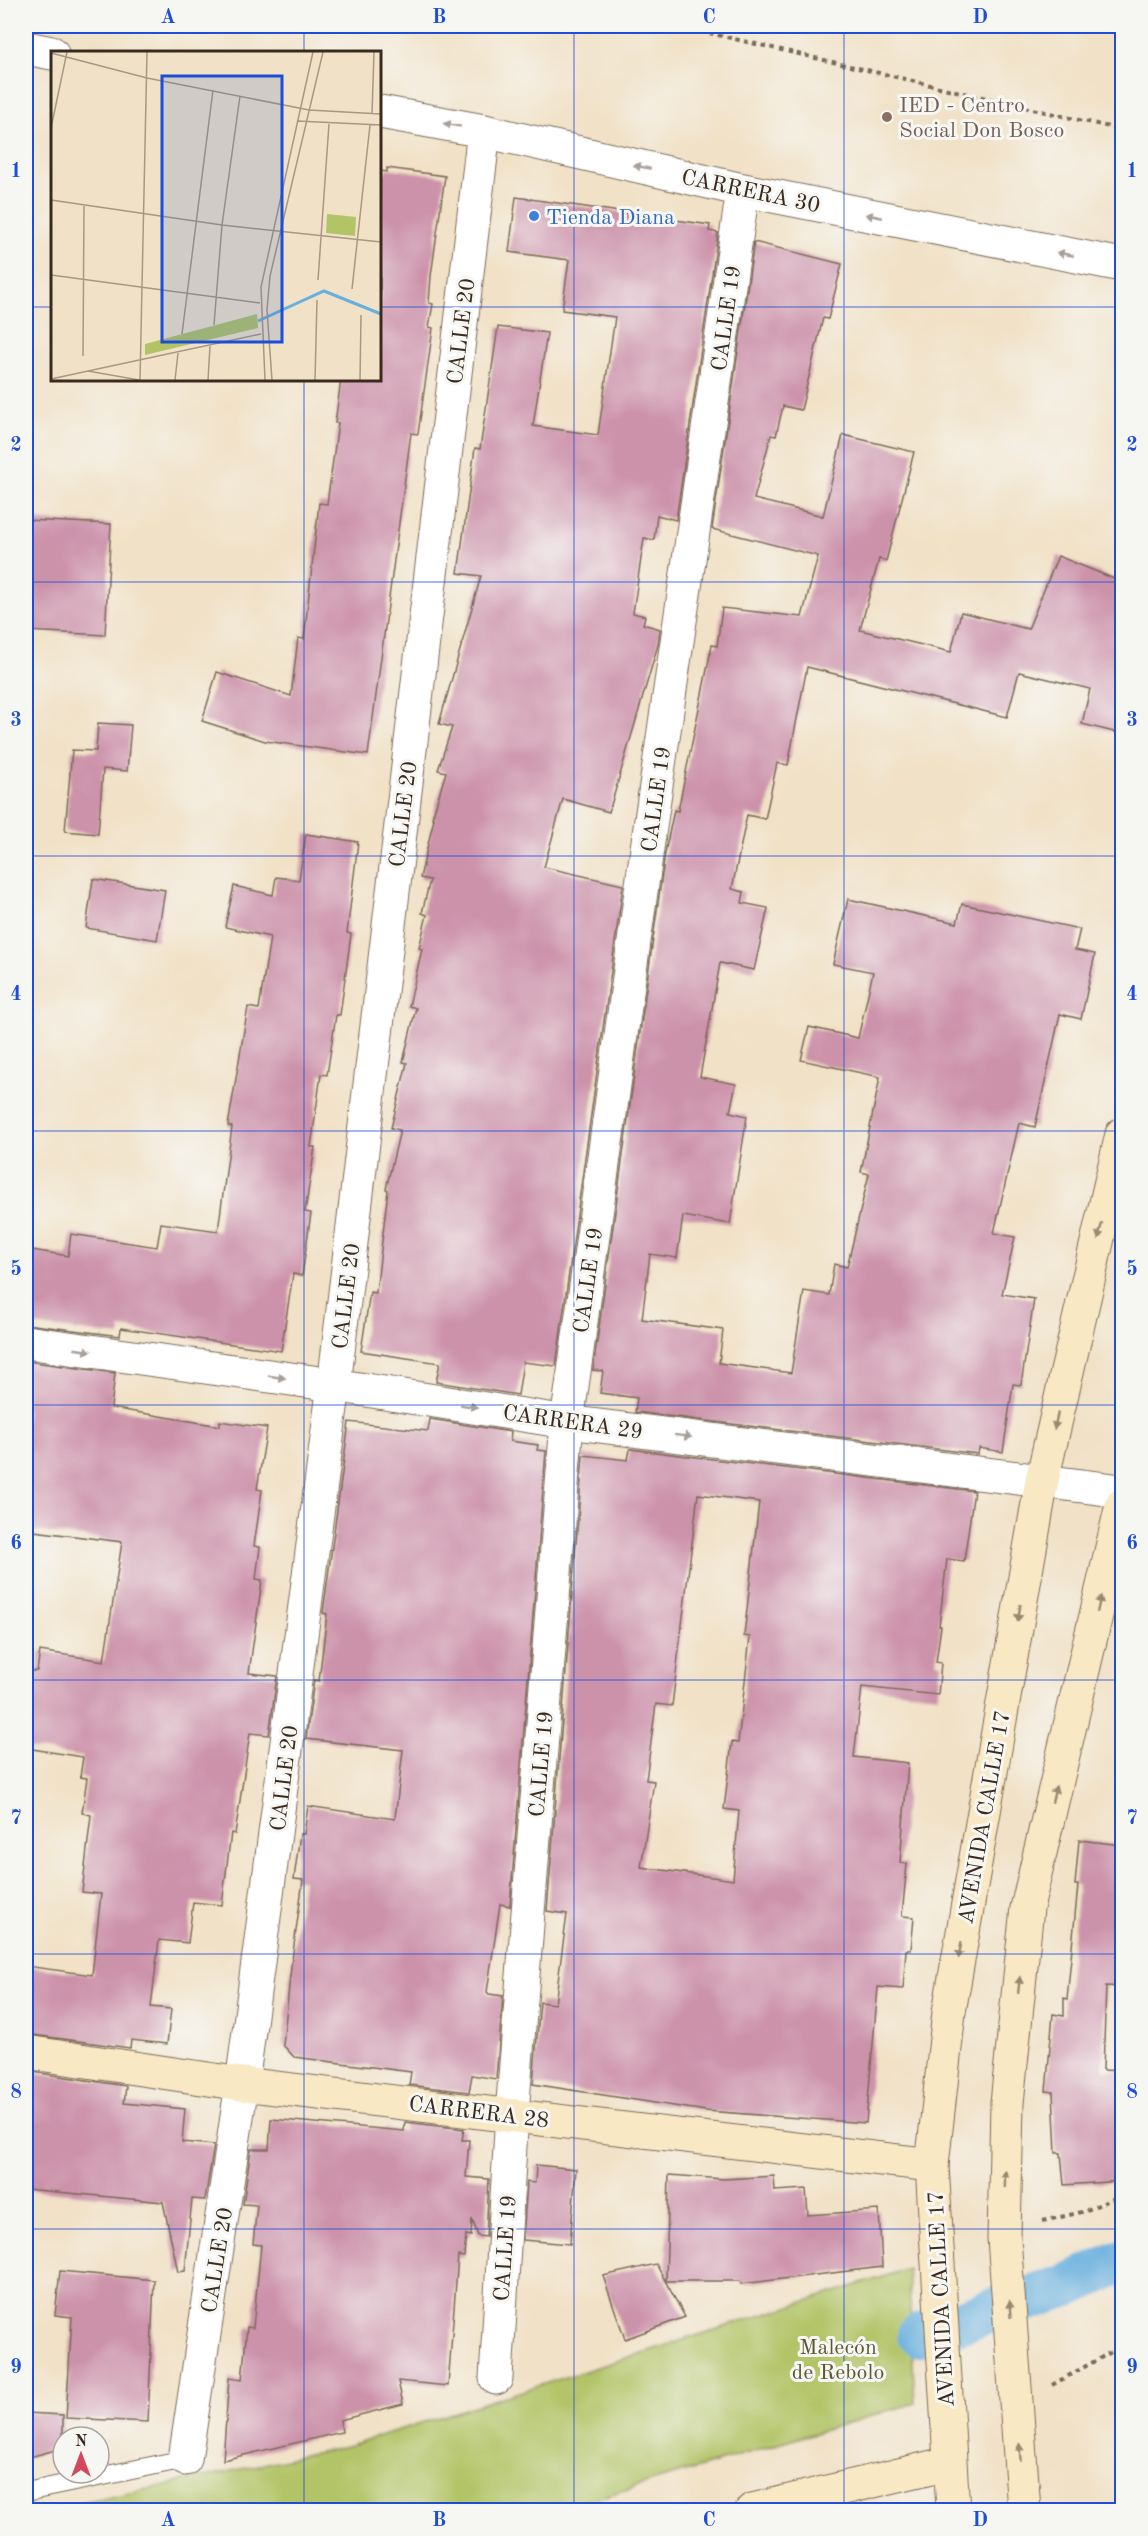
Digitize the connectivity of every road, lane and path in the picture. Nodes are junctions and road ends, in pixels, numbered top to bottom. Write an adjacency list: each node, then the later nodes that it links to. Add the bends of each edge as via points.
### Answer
1 (709, 33): 5 (path)
2 (26, 48): 3 (street)
3 (51, 53)
4 (381, 112): 6 (street, CARRERA 30, one-way to 4)
5 (1122, 130)
6 (484, 131): 7 (street, CARRERA 30, one-way to 6); 11 (street, CALLE 20)
7 (743, 190): 8 (street, CARRERA 30, one-way to 7); 12 (street, CALLE 19)
8 (1122, 265)
9 (1122, 1134): 13 (main road, AVENIDA CALLE 17, one-way to 13)
10 (26, 1342): 11 (street, CARRERA 29, one-way to 11)
11 (334, 1385): 12 (street, CARRERA 29, one-way to 12); 17 (street, CALLE 20)
12 (567, 1422): 13 (street, CARRERA 29, one-way to 13); 18 (street, CALLE 19)
13 (1042, 1480): 14 (street, CARRERA 29); 19 (main road, AVENIDA CALLE 17, one-way to 19, via 949,2012)
14 (1122, 1491)
15 (1122, 1505): 21 (main road, one-way to 15, via 1007,2103 1027,1908)
16 (26, 2052): 17 (main road, CARRERA 28)
17 (242, 2084): 18 (main road, CARRERA 28); 25 (street, CALLE 20)
18 (512, 2114): 19 (main road, CARRERA 28); 23 (street, CALLE 19)
19 (932, 2165): 26 (main road, AVENIDA CALLE 17)
20 (1122, 2195): 21 (path, via 1082,2212)
21 (1004, 2233): 24 (main road, one-way to 21)
22 (1122, 2346): 24 (path)
23 (496, 2378)
24 (1017, 2403): 30 (main road, one-way to 24)
25 (185, 2459): 27 (lane)
26 (949, 2463): 28 (main road); 29 (main road, AVENIDA CALLE 17)
27 (26, 2492)
28 (752, 2511)
29 (953, 2511)
30 (1024, 2511)

